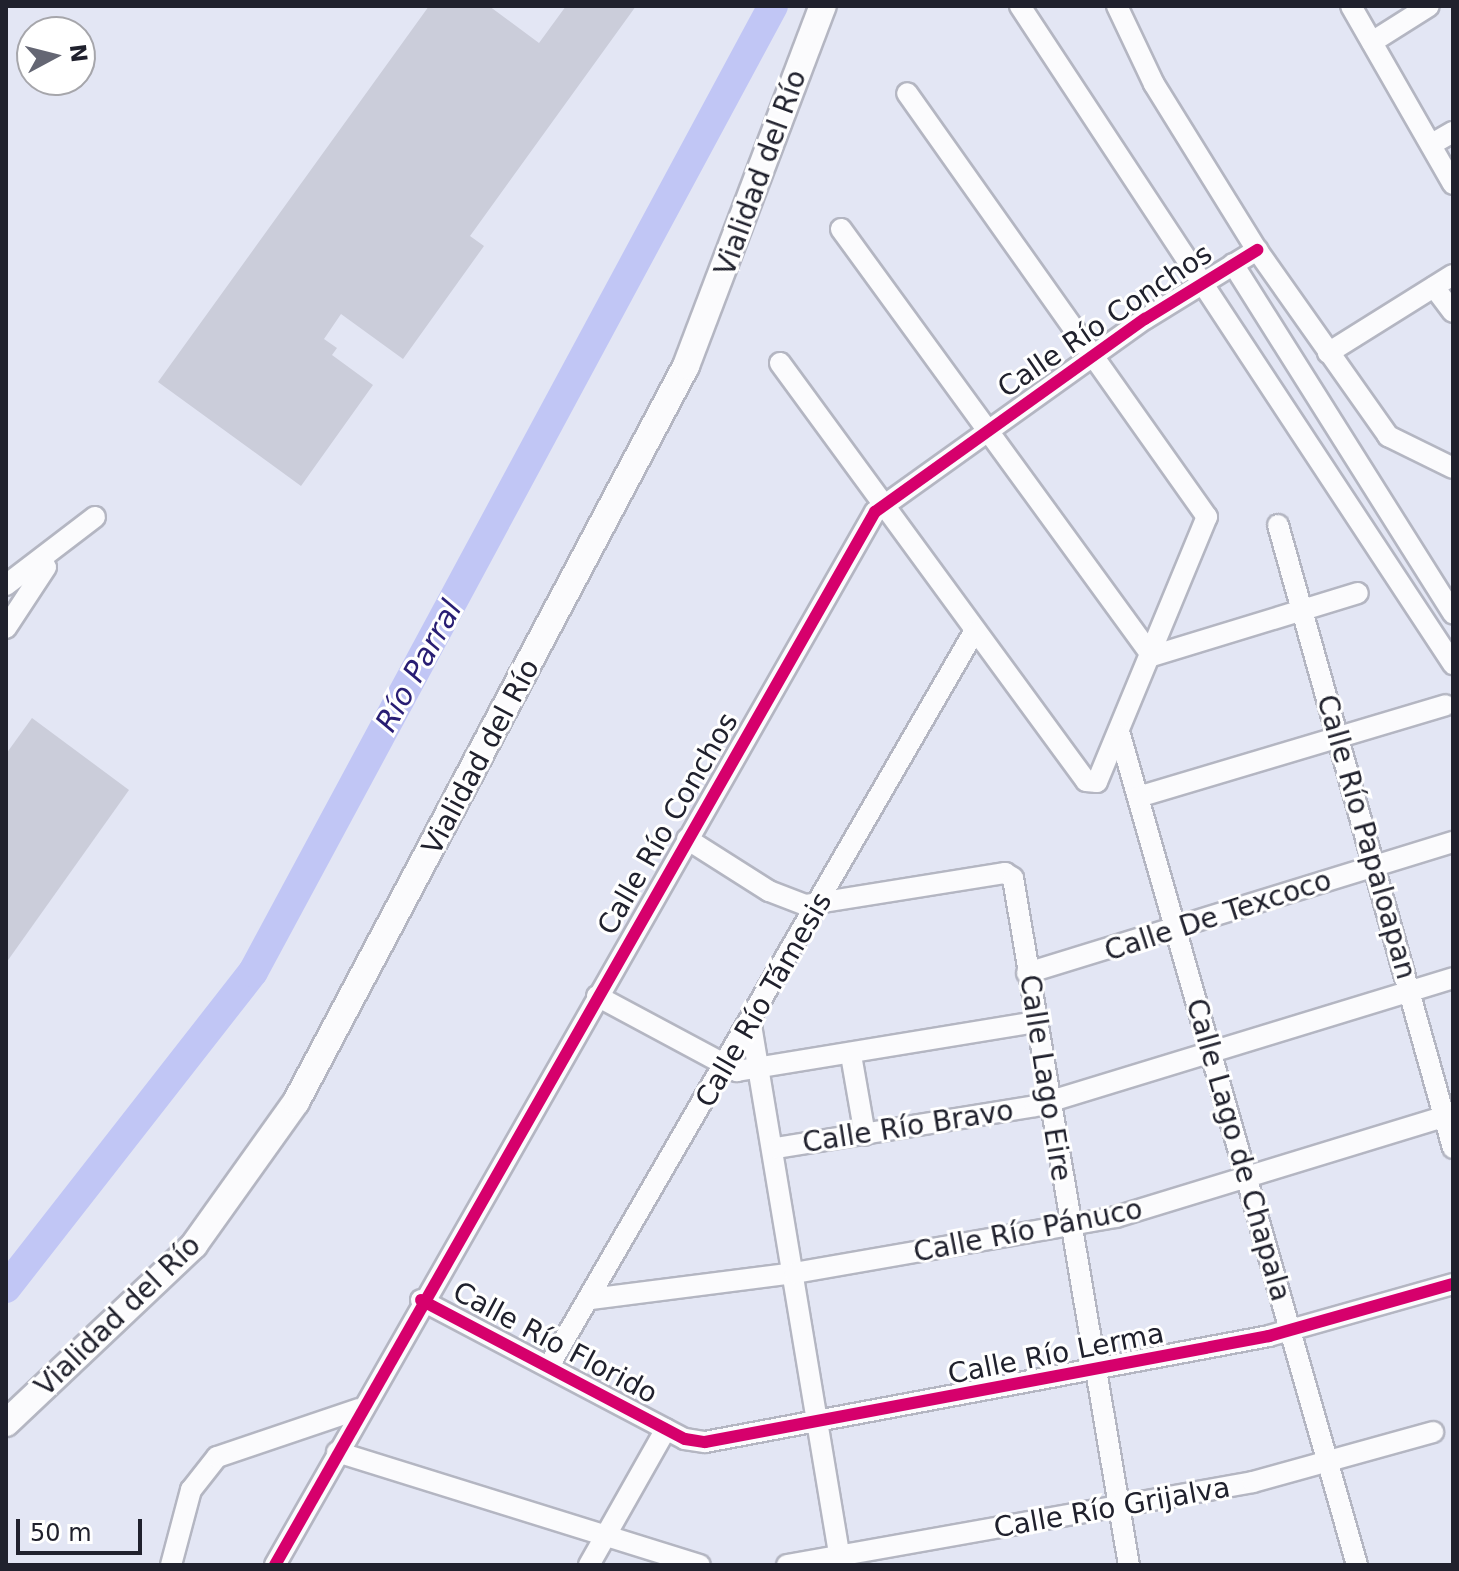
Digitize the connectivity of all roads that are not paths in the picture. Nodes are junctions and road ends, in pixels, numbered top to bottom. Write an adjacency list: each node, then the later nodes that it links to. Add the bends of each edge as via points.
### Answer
1 (823, 6): 70 (main road, Vialidad del Río, via 686,366 296,1102 194,1245)
2 (1020, 6): 15 (street)
3 (1351, 6): 6 (street)
4 (1429, 6): 6 (street)
5 (1122, 8): 12 (street, via 1154,84)
6 (1372, 42): 9 (street)
7 (907, 93): 19 (street)
8 (1453, 132): 9 (street)
9 (1432, 144): 10 (street)
10 (1453, 184)
11 (841, 229): 21 (street)
12 (1257, 250): 13 (street, Calle Río Conchos); 18 (street)
13 (1233, 264): 15 (street, Calle Río Conchos); 30 (street)
14 (1453, 275): 16 (street)
15 (1206, 281): 19 (street, Calle Río Conchos); 34 (street)
16 (1434, 287): 17 (street); 18 (street)
17 (1453, 312)
18 (1328, 353): 22 (street, via 1388,436)
19 (1093, 357): 21 (street, Calle Río Conchos); 33 (street, via 1208,525)
20 (780, 363): 23 (street)
21 (987, 429): 23 (street, Calle Río Conchos); 33 (street)
22 (1453, 468)
23 (882, 505): 32 (street); 39 (street, Calle Río Conchos)
24 (95, 517): 26 (street)
25 (1278, 525): 29 (street, Calle Río Papaloapan)
26 (55, 554): 27 (street); 31 (street)
27 (6, 585)
28 (1358, 593): 29 (street)
29 (1301, 610): 33 (street); 37 (street, Calle Río Papaloapan)
30 (1453, 614)
31 (6, 628)
32 (974, 632): 36 (street, via 1092,783); 42 (street, Calle Río Támesis)
33 (1152, 656): 36 (street)
34 (1453, 664)
35 (1446, 705): 37 (street)
36 (1120, 735): 38 (street, Calle Lago de Chapala)
37 (1338, 738): 38 (street); 41 (street, Calle Río Papaloapan)
38 (1138, 797): 43 (street, Calle Lago de Chapala)
39 (687, 839): 42 (street, via 769,891); 47 (street, Calle Río Conchos)
40 (1453, 842): 41 (street, Calle De Texcoco)
41 (1375, 866): 43 (street, Calle De Texcoco); 46 (street, Calle Río Papaloapan)
42 (819, 906): 44 (street, Calle Lago Eire, via 1010,874); 49 (street, Calle Río Támesis)
43 (1175, 931): 44 (street, Calle De Texcoco); 50 (street, Calle Lago de Chapala)
44 (1027, 973): 48 (street, Calle Lago Eire)
45 (1453, 978): 46 (street, Calle Río Bravo)
46 (1409, 991): 50 (street, Calle Río Bravo); 55 (street, Calle Río Papaloapan)
47 (597, 996): 52 (street); 64 (street, Calle Río Conchos)
48 (1035, 1022): 51 (street); 54 (street, Calle Lago Eire)
49 (751, 1025): 52 (street, Calle Río Támesis); 53 (street)
50 (1208, 1051): 54 (street, Calle Río Bravo); 59 (street, Calle Lago de Chapala)
51 (851, 1055): 53 (street); 56 (street)
52 (725, 1068): 53 (street); 63 (street, Calle Río Támesis)
53 (761, 1070): 57 (street)
54 (1048, 1102): 56 (street, Calle Río Bravo); 60 (street, Calle Lago Eire)
55 (1449, 1115): 58 (street, Calle Río Papaloapan); 59 (street, Calle Río Pánuco)
56 (865, 1135): 57 (street, Calle Río Bravo)
57 (776, 1148): 61 (street)
58 (1453, 1148)
59 (1248, 1177): 60 (street, Calle Río Pánuco); 65 (street, Calle Lago de Chapala)
60 (1070, 1226): 61 (street, Calle Río Pánuco); 67 (street, Calle Lago Eire)
61 (795, 1273): 63 (street, Calle Río Pánuco); 69 (street)
62 (1453, 1284): 65 (street, Calle Río Lerma)
63 (591, 1299): 66 (street, Calle Río Támesis)
64 (421, 1300): 66 (street, Calle Río Florido); 68 (street, Calle Río Conchos)
65 (1292, 1330): 67 (street, Calle Río Lerma); 74 (street, Calle Lago de Chapala)
66 (549, 1366): 71 (street, Calle Río Florido)
67 (1098, 1371): 69 (street, Calle Río Lerma); 75 (street, Calle Lago Eire)
68 (359, 1409): 73 (street, Calle Río Conchos); 79 (street, via 217,1457 191,1490)
69 (819, 1422): 71 (street, Calle Río Lerma, via 705,1442); 77 (street)
70 (6, 1423)
71 (666, 1429): 76 (street)
72 (1433, 1432): 74 (street, Calle Río Grijalva)
73 (337, 1452): 76 (street); 80 (street, Calle Río Conchos)
74 (1328, 1461): 75 (street, Calle Río Grijalva); 84 (street, Calle Lago de Chapala)
75 (1120, 1508): 77 (street, Calle Río Grijalva); 83 (street, Calle Lago Eire)
76 (605, 1532): 78 (street); 81 (street)
77 (840, 1560): 82 (street, Calle Río Grijalva)
78 (692, 1563)
79 (171, 1565)
80 (275, 1565)
81 (589, 1565)
82 (787, 1565)
83 (1129, 1565)
84 (1357, 1565)

